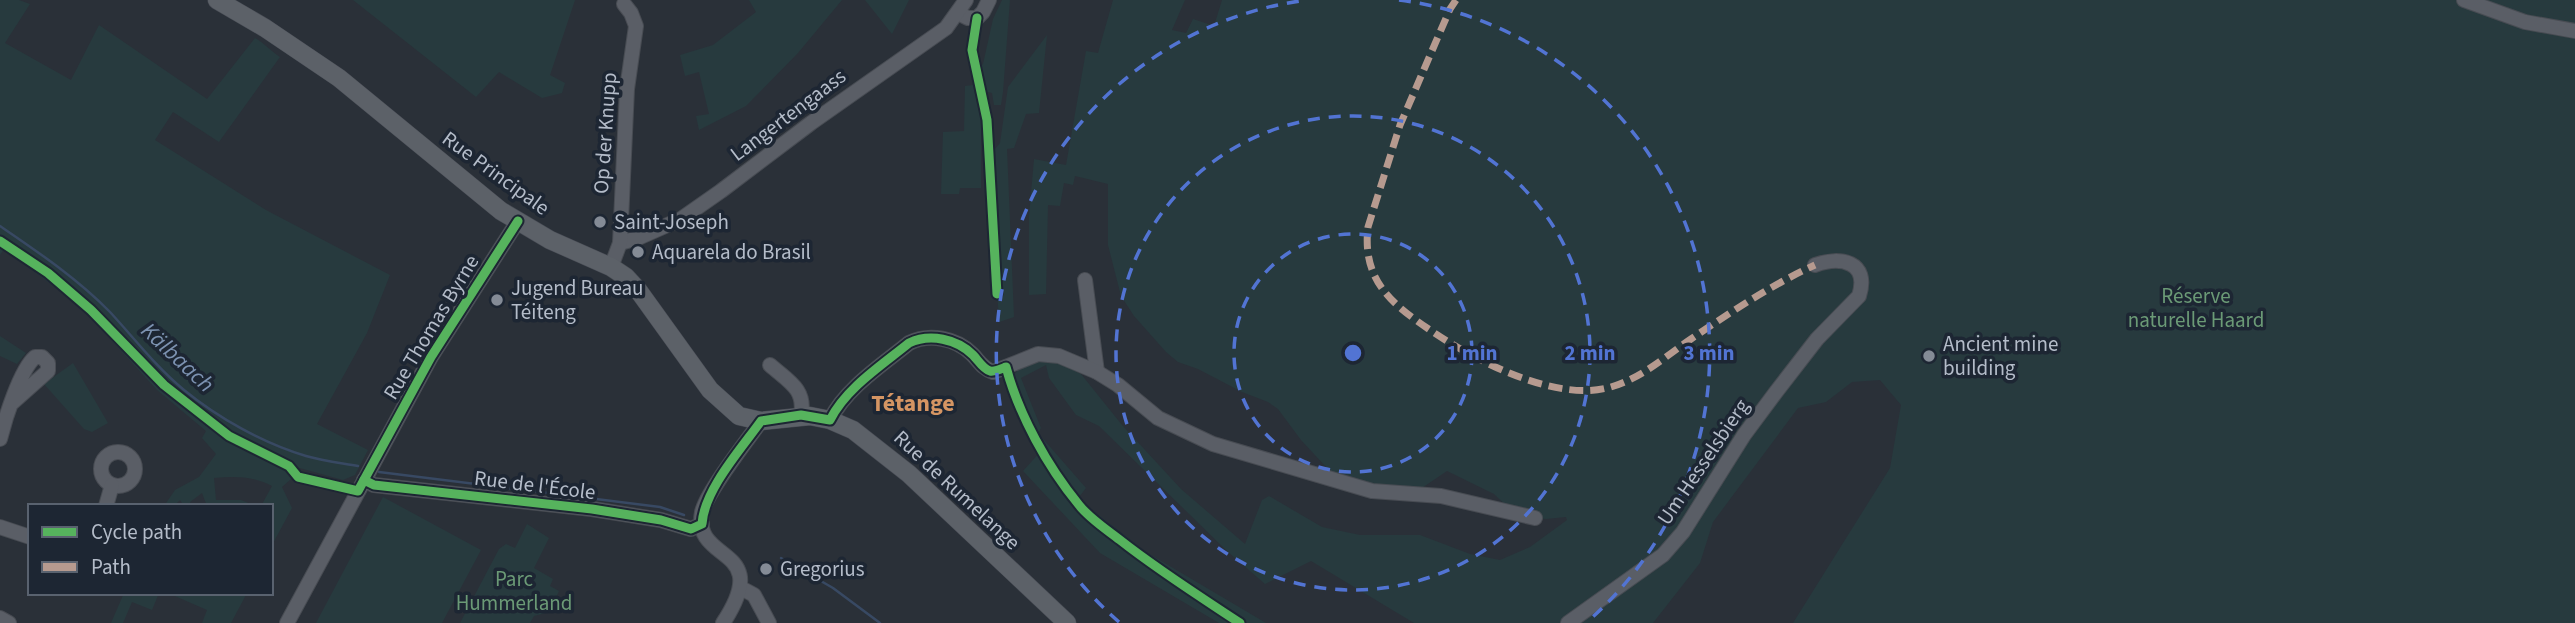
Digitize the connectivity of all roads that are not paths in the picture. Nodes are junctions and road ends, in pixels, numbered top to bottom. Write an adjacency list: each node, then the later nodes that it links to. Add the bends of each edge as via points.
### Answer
1 (217, 0): 8 (main road, Rue Principale, via 338,78)
2 (966, 0): 6 (street, Langertengaass)
3 (989, 0): 6 (street, via 977,18)
4 (2463, 0): 7 (street, via 2525,22)
5 (624, 5): 9 (street, Op der Knupp, via 636,26 627,89)
6 (958, 13): 9 (street, Langertengaass, via 946,28 681,219)
7 (2575, 31)
8 (518, 221): 11 (main road, Rue Principale); 20 (street, Rue Thomas Byrne, via 446,331)
9 (620, 243): 11 (street, Op der Knupp)
10 (1815, 265): 34 (street, Um Hesselsbierg, via 1847,261 1861,276 1859,296 1817,339 1776,392 1663,555)
11 (611, 267): 18 (main road, Rue Principale, via 638,290 710,390 739,416)
12 (1085, 281): 14 (street)
13 (770, 365): 16 (street, via 801,393)
14 (1097, 372): 17 (street, via 1059,356 1038,354 993,372 953,341 917,339 866,379); 23 (street, via 1157,418 1213,444 1372,491 1441,496)
15 (12, 404): 19 (street)
16 (802, 415): 17 (main road, Rue de Rumelange); 18 (main road, Rue de Rumelange)
17 (830, 420): 33 (main road, Rue de Rumelange, via 853,430 888,457)
18 (761, 421): 24 (street, via 712,492)
19 (0, 439)
20 (364, 480): 24 (street, Rue de l'École, via 374,485 592,509 691,528); 30 (street, Rue Thomas Byrne)
21 (112, 485): 22 (street)
22 (107, 504)
23 (1535, 518)
24 (702, 524): 27 (street, via 713,546 737,568)
25 (0, 527): 26 (street)
26 (28, 536)
27 (741, 587): 31 (street); 32 (street, via 754,595)
28 (0, 618): 29 (street)
29 (9, 623)
30 (287, 623)
31 (723, 623)
32 (769, 623)
33 (1067, 623)
34 (1568, 623)

